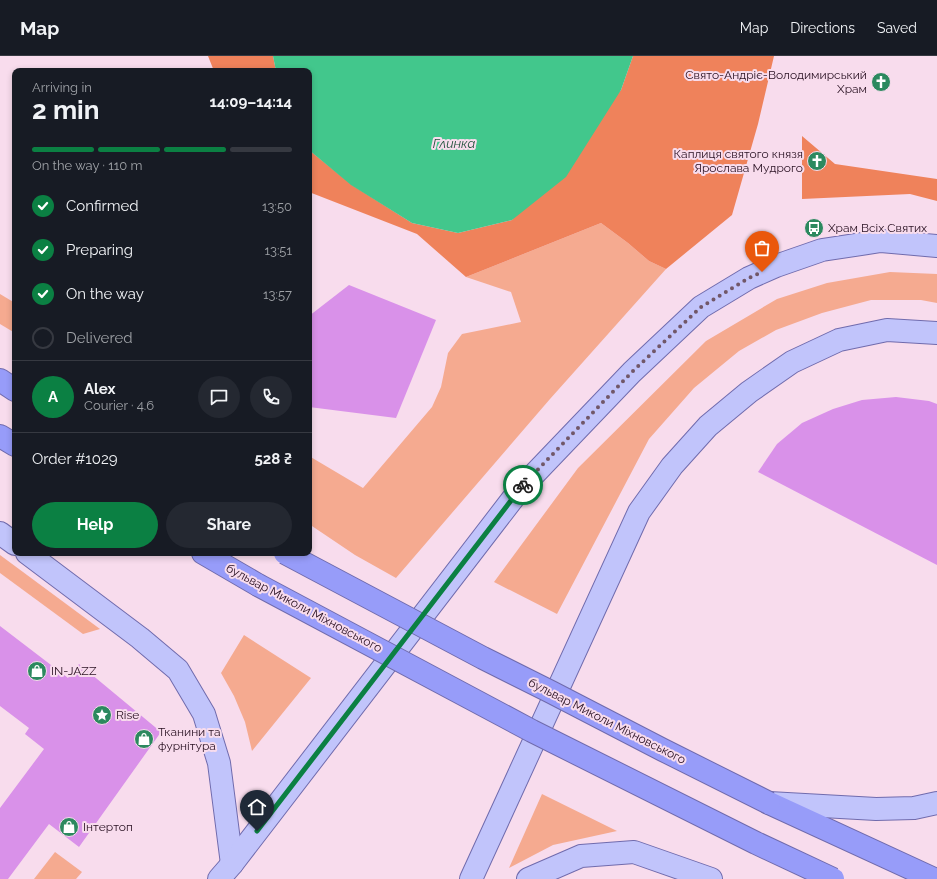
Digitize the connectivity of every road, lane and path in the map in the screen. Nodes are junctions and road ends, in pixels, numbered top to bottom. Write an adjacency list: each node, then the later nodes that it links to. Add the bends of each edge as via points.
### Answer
1 (937, 246): 14 (main road, via 881,241 822,250 749,278 701,307 632,372 521,488)
2 (937, 333): 15 (main road, via 888,330 839,340 792,362 749,392 708,426 672,466 639,512)
3 (0, 380): 4 (highway)
4 (12, 388)
5 (0, 436): 6 (highway)
6 (12, 442)
7 (0, 533): 8 (main road)
8 (12, 542)
9 (31, 556): 14 (main road, via 140,638 178,670 204,714 219,763)
10 (208, 556): 18 (highway, бульвар Миколи Міхновського, bridge, via 532,731)
11 (291, 556): 12 (highway, бульвар Миколи Міхновського, bridge, via 483,658)
12 (769, 803): 13 (main road, via 876,809 914,808); 19 (highway, бульвар Миколи Міхновського)
13 (937, 803)
14 (225, 872)
15 (471, 879)
16 (528, 879): 17 (main road, via 581,856 634,852)
17 (711, 879)
18 (833, 879)
19 (934, 879)

